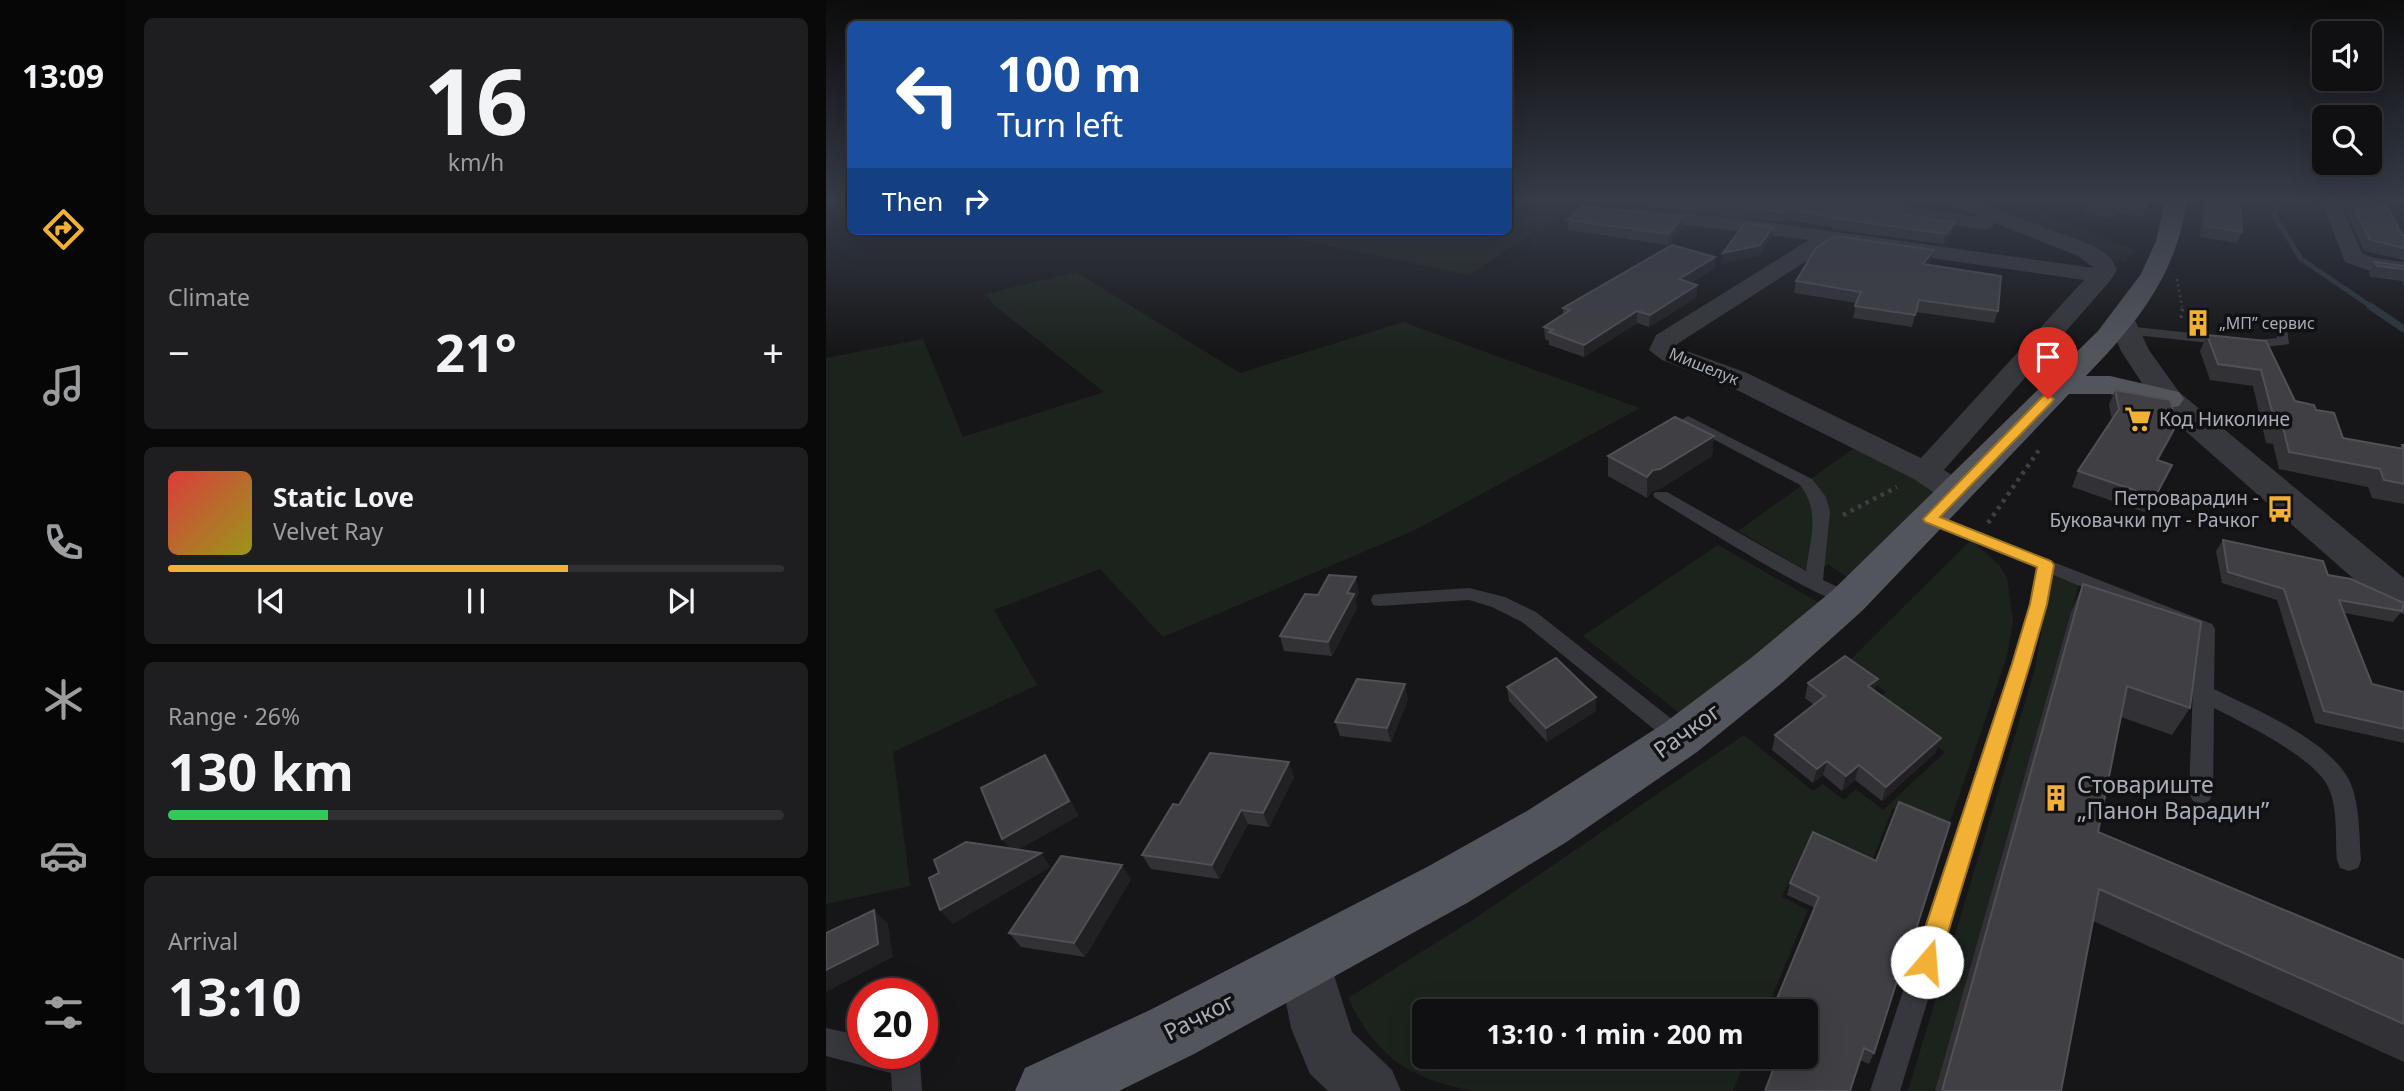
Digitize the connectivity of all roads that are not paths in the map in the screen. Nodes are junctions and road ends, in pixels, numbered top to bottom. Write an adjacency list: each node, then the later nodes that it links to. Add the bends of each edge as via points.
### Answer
1 (1807, 251): 13 (street, Мишелук, via 1665,340 1662,350 1737,379)
2 (1915, 251): 7 (street)
3 (2082, 251): 7 (street, via 2096,257 2106,271)
4 (2164, 251): 8 (main road, Рачког)
5 (2351, 251): 6 (street, via 2361,261)
6 (2404, 268)
7 (2102, 276): 13 (street)
8 (2124, 325): 9 (lane, via 2257,344 2284,341); 10 (main road, Рачког); 11 (street, via 2135,351)
9 (2281, 326)
10 (2051, 395): 11 (main road, via 2110,385); 13 (main road, Рачког)
11 (2168, 399): 18 (street)
12 (1688, 420): 16 (lane, via 1806,482 1818,497 1822,512)
13 (1937, 494): 15 (lane, via 1979,538); 16 (main road, Рачког)
14 (1661, 495): 16 (lane)
15 (2046, 565): 19 (lane, via 2205,629); 30 (lane, via 2021,664)
16 (1830, 592): 20 (main road, Рачког, via 1767,670)
17 (1380, 600): 20 (lane, via 1469,594 1498,602 1529,617)
18 (2404, 600)
19 (2203, 694): 21 (lane); 22 (lane, via 2324,762 2340,786)
20 (1680, 738): 23 (main road, Рачког, via 1546,827)
21 (2201, 794)
22 (2349, 860)
23 (1305, 962): 28 (main road, Рачког); 29 (street, via 1331,1053)
24 (826, 1042): 25 (lane)
25 (847, 1047)
26 (905, 1069): 27 (lane)
27 (907, 1091)
28 (1048, 1091)
29 (1371, 1091)
30 (1885, 1091)

